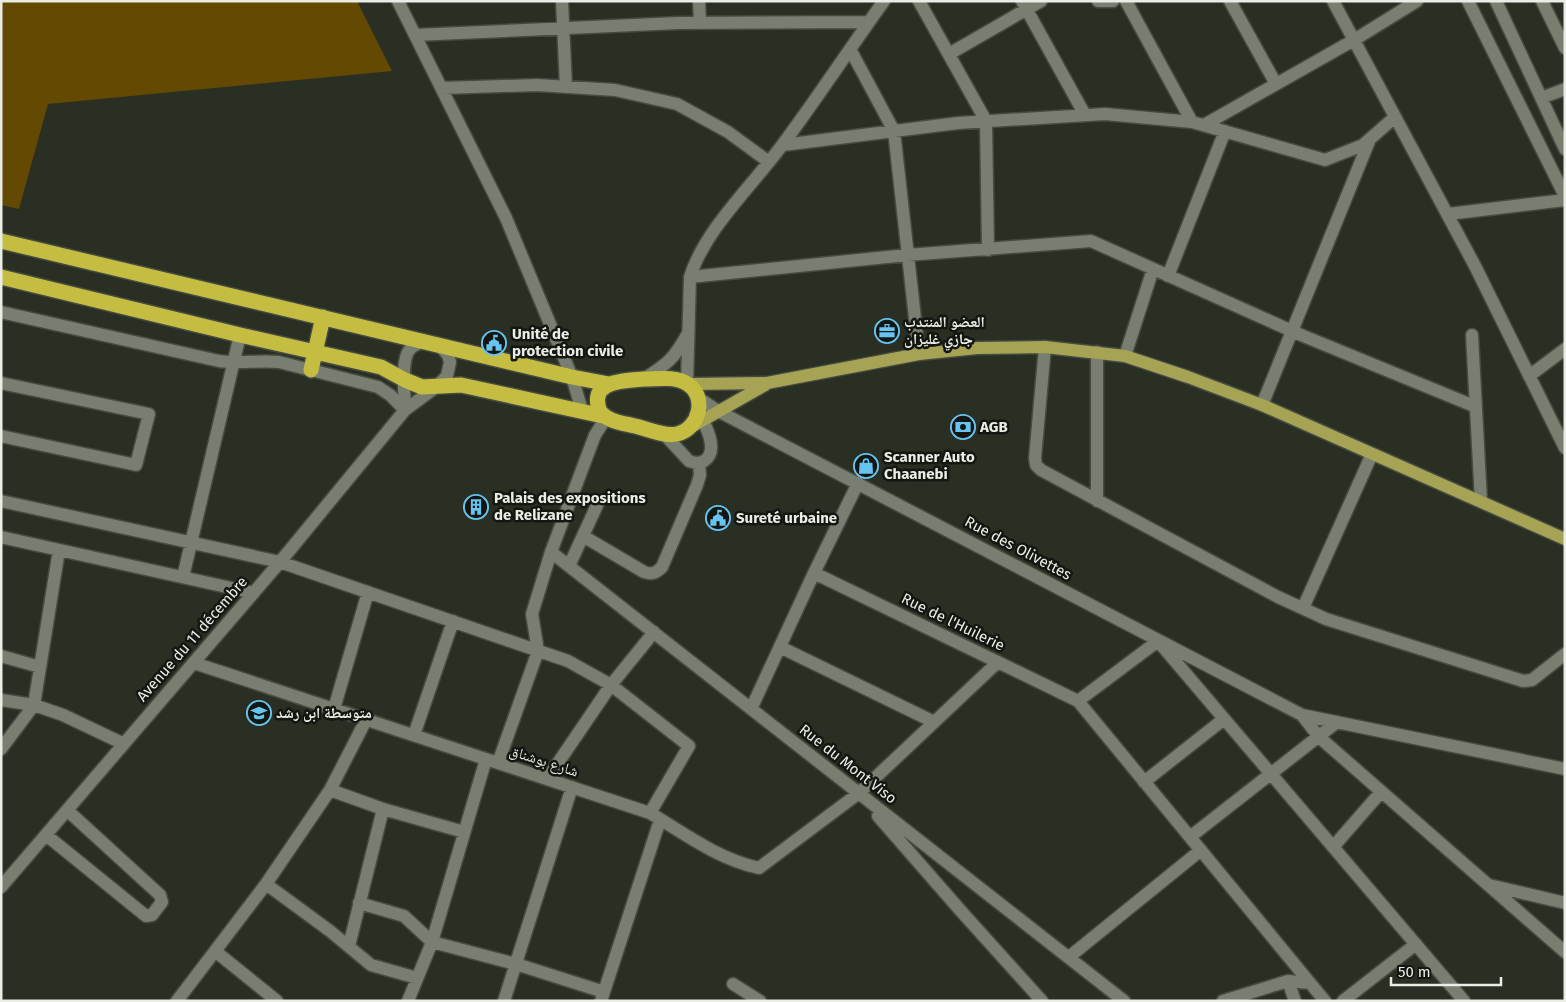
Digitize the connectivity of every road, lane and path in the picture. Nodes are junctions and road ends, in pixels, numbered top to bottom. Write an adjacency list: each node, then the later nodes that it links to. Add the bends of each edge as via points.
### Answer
1 (398, 1): 20 (street)
2 (562, 1): 19 (street)
3 (699, 1): 18 (street)
4 (884, 1): 17 (street)
5 (919, 1): 24 (street)
6 (1041, 1): 16 (street)
7 (1098, 1): 8 (street)
8 (1113, 1)
9 (1126, 1): 33 (street)
10 (1230, 1): 25 (street)
11 (1333, 1): 21 (street)
12 (1417, 1): 21 (street)
13 (1468, 1): 40 (street)
14 (1496, 1): 29 (street)
15 (1542, 1): 22 (street)
16 (1024, 5): 24 (street); 30 (street)
17 (869, 22): 18 (street); 23 (street)
18 (700, 23): 19 (street)
19 (563, 29): 20 (street); 26 (street)
20 (415, 35): 27 (street)
21 (1354, 40): 25 (street); 31 (street)
22 (1565, 47)
23 (850, 49): 34 (street); 37 (street)
24 (949, 54): 32 (street)
25 (1276, 84): 33 (street)
26 (566, 87): 27 (street); 39 (street, via 615,90 677,104 728,132)
27 (442, 88): 66 (street, via 506,218)
28 (1565, 89): 29 (street)
29 (1541, 98): 38 (street)
30 (1085, 115): 32 (street); 33 (street, via 1105,114)
31 (1395, 117): 36 (street); 42 (street)
32 (986, 121): 34 (street); 44 (street)
33 (1198, 124): 35 (street)
34 (894, 131): 37 (street); 45 (street)
35 (1225, 131): 36 (street, via 1325,160 1363,145); 47 (street)
36 (1370, 138): 52 (street)
37 (783, 145): 39 (street)
38 (1565, 149)
39 (769, 162): 49 (street, via 712,234)
40 (1565, 196)
41 (1565, 200): 42 (street)
42 (1448, 214): 65 (street)
43 (1, 242): 51 (highway)
44 (988, 250): 45 (street); 46 (street, via 1091,241)
45 (907, 255): 49 (street); 61 (street)
46 (1153, 269): 47 (street); 62 (street)
47 (1168, 276): 52 (street)
48 (1, 277): 54 (highway)
49 (690, 277): 53 (street)
50 (1, 312): 63 (street)
51 (323, 317): 56 (highway); 59 (highway)
52 (1293, 332): 75 (street); 76 (street)
53 (688, 333): 67 (street, via 674,357); 72 (street)
54 (240, 335): 59 (highway); 63 (street)
55 (1472, 335): 76 (street)
56 (431, 342): 66 (highway); 68 (street, via 410,350 406,356); 73 (street, via 448,355 447,376)
57 (1045, 348): 60 (main road); 61 (main road, via 977,348); 88 (street, via 1036,465)
58 (1565, 350): 65 (street)
59 (315, 352): 64 (highway); 68 (highway, via 381,367)
60 (1097, 352): 62 (main road); 88 (street)
61 (919, 354): 69 (main road)
62 (1125, 356): 75 (main road)
63 (234, 363): 64 (street, via 268,361); 95 (street)
64 (311, 370): 77 (street, via 378,387)
65 (1529, 376): 84 (street)
66 (572, 377): 71 (highway); 78 (street)
67 (644, 379): 71 (highway); 72 (highway, via 671,379)
68 (405, 380): 73 (highway, via 422,387); 77 (street)
69 (767, 383): 72 (main road); 79 (main road)
70 (1, 384): 83 (street, via 149,414 136,465)
71 (609, 384): 80 (highway, via 598,399 598,406)
72 (687, 384): 74 (highway)
73 (436, 387): 77 (street, Avenue du 11 décembre); 78 (highway, via 461,385)
74 (698, 397): 79 (street, Rue des Olivettes); 81 (highway)
75 (1262, 405): 85 (main road)
76 (1474, 406): 89 (street)
77 (405, 410): 98 (street, Avenue du 11 décembre)
78 (582, 410): 80 (highway)
79 (718, 411): 81 (main road); 87 (street, Rue des Olivettes)
80 (605, 417): 82 (highway); 97 (street, via 595,435)
81 (698, 420): 82 (highway, via 678,434); 86 (street, via 712,449 708,458)
82 (663, 433): 86 (street, via 685,458)
83 (1, 436)
84 (1565, 448)
85 (1372, 454): 89 (main road); 104 (street)
86 (699, 463): 92 (street, via 697,485 662,567 657,571 644,572)
87 (858, 483): 100 (street); 107 (street, Rue des Olivettes)
88 (1097, 501): 104 (street)
89 (1481, 501): 94 (main road)
90 (1, 502): 95 (street)
91 (599, 502): 92 (street)
92 (583, 536): 99 (street)
93 (1, 538): 96 (street)
94 (1564, 538)
95 (191, 542): 98 (street); 101 (street)
96 (59, 550): 101 (street); 114 (street)
97 (551, 552): 99 (street, Rue du Mont Viso); 109 (street, via 532,614)
98 (280, 562): 102 (street); 103 (street, Avenue du 11 décembre)
99 (569, 566): 106 (street, Rue du Mont Viso)
100 (814, 573): 108 (street); 112 (street, Rue de l'Huilerie)
101 (183, 577): 103 (street)
102 (368, 592): 105 (street); 120 (street)
103 (254, 593): 113 (street, Avenue du 11 décembre)
104 (1303, 608): 110 (street, via 1326,619 1523,682 1532,680)
105 (453, 622): 109 (street); 126 (street)
106 (654, 632): 115 (street); 119 (street, Rue du Mont Viso)
107 (1158, 640): 116 (street); 121 (street, Rue des Olivettes); 122 (street)
108 (780, 647): 119 (street); 124 (street)
109 (538, 651): 115 (street, via 568,661); 130 (street)
110 (1565, 654)
111 (1, 656): 114 (street)
112 (998, 662): 116 (street, Rue de l'Huilerie); 124 (street)
113 (194, 663): 120 (street, شارع بوشناق); 128 (street, Avenue du 11 décembre)
114 (40, 667): 118 (street)
115 (610, 686): 133 (street); 141 (street, via 688,746)
116 (1078, 701): 134 (street)
117 (4, 703): 118 (street)
118 (34, 706): 128 (street, via 63,715); 129 (street)
119 (751, 708): 138 (street, Rue du Mont Viso)
120 (334, 709): 123 (street, شارع بوشناق)
121 (1302, 716): 125 (street); 127 (street)
122 (1224, 719): 132 (street); 134 (street)
123 (366, 720): 126 (street, شارع بوشناق); 136 (street)
124 (934, 722): 138 (street)
125 (1337, 722): 127 (street); 131 (street)
126 (414, 735): 130 (street, شارع بوشناق)
127 (1319, 737): 132 (street); 137 (street)
128 (124, 744): 140 (street, Avenue du 11 décembre)
129 (1, 748)
130 (492, 761): 133 (street, شارع بوشناق); 142 (street)
131 (1565, 769)
132 (1271, 774): 144 (street); 145 (street)
133 (547, 779): 135 (street, شارع بوشناق)
134 (1144, 782): 144 (street)
135 (572, 787): 141 (street, شارع بوشناق); 158 (street)
136 (330, 790): 139 (street); 147 (street)
137 (1381, 792): 145 (street); 148 (street)
138 (859, 793): 141 (street, شارع بوشناق, via 759,868 741,864 708,849); 157 (street, Rue du Mont Viso); 169 (street)
139 (384, 809): 142 (street); 151 (street)
140 (67, 810): 143 (street, Avenue du 11 décembre); 143 (street, via 160,895 162,902 152,915 146,916)
141 (655, 816): 163 (street)
142 (464, 832): 152 (street)
143 (46, 835): 149 (street, Avenue du 11 décembre)
144 (1190, 837): 146 (street)
145 (1333, 847): 153 (street)
146 (1201, 850): 157 (street); 161 (street)
147 (266, 884): 154 (street); 155 (street)
148 (1488, 885): 150 (street); 156 (street)
149 (1, 888)
150 (1565, 903)
151 (359, 904): 152 (street, via 404,916); 154 (street)
152 (432, 942): 158 (street); 159 (street)
153 (1416, 944): 174 (street); 175 (street)
154 (349, 946): 159 (street, via 371,965)
155 (215, 952): 164 (street); 165 (street)
156 (1565, 952)
157 (1069, 957): 170 (street, Rue du Mont Viso)
158 (516, 964): 163 (street); 167 (street)
159 (417, 978): 166 (street)
160 (1288, 981): 161 (street); 171 (street); 172 (street)
161 (1310, 983): 173 (street)
162 (733, 984): 168 (street)
163 (602, 997)
164 (178, 1001)
165 (277, 1001)
166 (408, 1001)
167 (504, 1001)
168 (760, 1001)
169 (1042, 1001)
170 (1124, 1001)
171 (1223, 1001)
172 (1295, 1001)
173 (1325, 1001)
174 (1343, 1001)
175 (1464, 1001)

